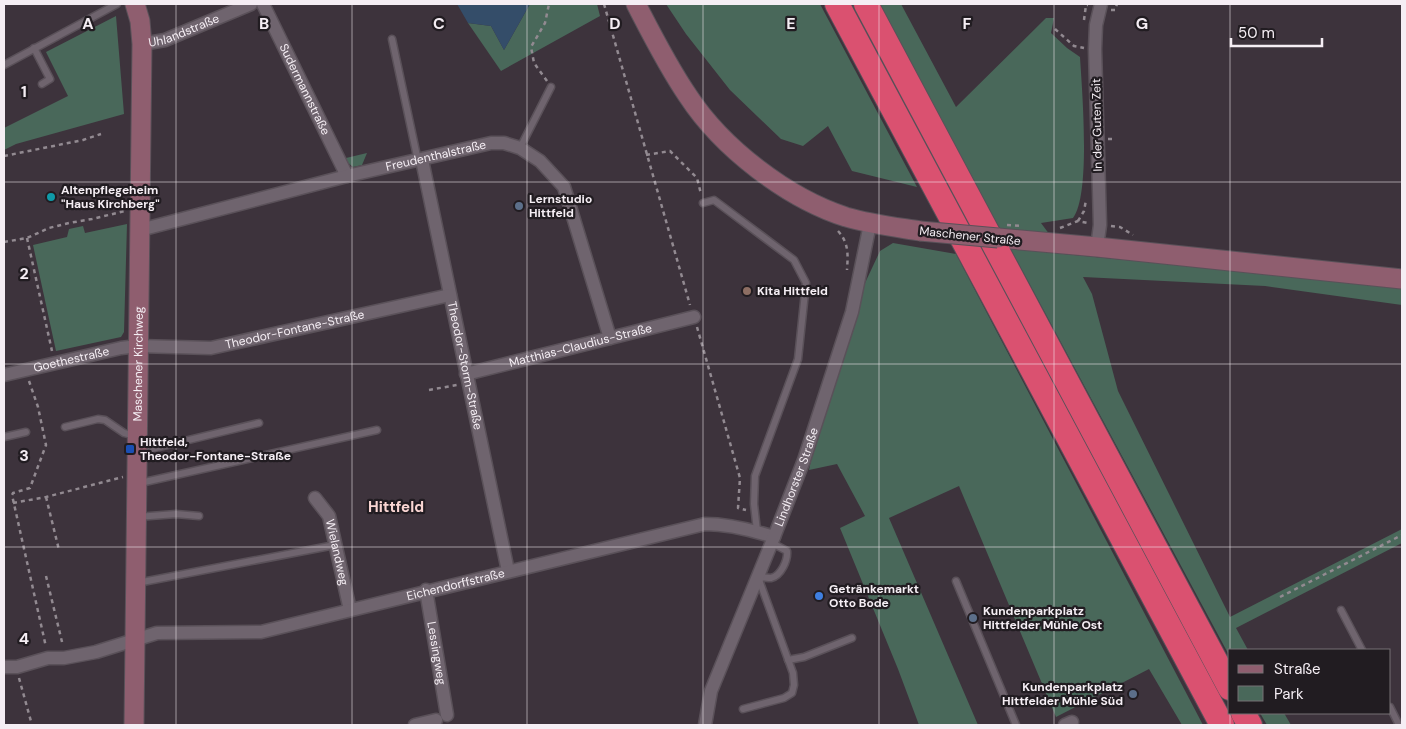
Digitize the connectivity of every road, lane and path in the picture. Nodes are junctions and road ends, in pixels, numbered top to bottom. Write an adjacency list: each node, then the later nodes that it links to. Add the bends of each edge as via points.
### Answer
1 (116, 4): 14 (lane)
2 (135, 4): 13 (main road, Maschener Kirchweg)
3 (251, 4): 13 (street, Uhlandstraße, via 165,40)
4 (263, 4): 24 (street, Sudermannstraße)
5 (549, 4): 18 (path, via 545,22 531,47 534,63)
6 (604, 4): 21 (path)
7 (636, 4): 27 (main road, Maschener Straße, via 689,98 733,148 801,197)
8 (837, 4): 85 (highway)
9 (866, 4): 76 (highway)
10 (1101, 4): 15 (street, In der Guten Zeit)
11 (1055, 29): 15 (path, via 1074,46)
12 (392, 39): 23 (lane)
13 (142, 44): 26 (main road, Maschener Kirchweg)
14 (34, 48): 16 (lane); 17 (lane, via 50,79)
15 (1095, 49): 31 (street, In der Guten Zeit, via 1100,225)
16 (4, 65)
17 (42, 84)
18 (551, 87): 20 (lane)
19 (101, 134): 22 (path)
20 (520, 148): 23 (street, Freudenthalstraße, via 504,143 491,144); 35 (street, Freudenthalstraße, via 540,161 564,187)
21 (646, 155): 25 (path, via 670,151 697,178); 34 (path)
22 (4, 156)
23 (420, 160): 24 (street, Freudenthalstraße); 33 (street, Theodor-Storm-Straße)
24 (347, 176): 28 (street, Freudenthalstraße)
25 (703, 203): 52 (lane, via 714,200 794,260 806,283 798,360 755,476)
26 (140, 209): 28 (main road, Maschener Kirchweg); 29 (path, via 49,228)
27 (870, 224): 31 (main road, Maschener Straße, bridge); 57 (street, Lindhorster Straße, via 852,312 804,460)
28 (140, 230): 36 (main road, Maschener Kirchweg)
29 (26, 238): 30 (path); 37 (path)
30 (4, 242)
31 (1097, 247): 32 (main road, Maschener Straße)
32 (1402, 279)
33 (450, 295): 36 (street, Theodor-Fontane-Straße, via 211,348); 40 (street, Theodor-Storm-Straße)
34 (694, 317): 35 (street, Matthias-Claudius-Straße); 52 (path, via 740,478 738,508)
35 (610, 338): 40 (street, Matthias-Claudius-Straße)
36 (138, 346): 37 (street, Goethestraße); 47 (main road, Maschener Kirchweg)
37 (55, 364): 38 (street, Goethestraße)
38 (25, 371): 39 (street, Goethestraße); 51 (path, via 38,407 46,446 30,488 13,493)
39 (4, 375)
40 (467, 378): 41 (path, via 444,389); 60 (street, Theodor-Storm-Straße)
41 (429, 390)
42 (259, 422): 47 (lane)
43 (65, 427): 47 (lane, via 105,420)
44 (377, 430): 48 (lane)
45 (26, 432): 46 (lane)
46 (4, 437)
47 (137, 444): 48 (main road, Maschener Kirchweg)
48 (137, 480): 49 (path, via 120,477); 54 (main road, Maschener Kirchweg)
49 (46, 497): 51 (path); 59 (path)
50 (315, 498): 58 (street, Wielandweg, via 329,516)
51 (13, 503): 72 (path)
52 (755, 513): 55 (lane)
53 (199, 516): 54 (lane)
54 (136, 517): 64 (main road, Maschener Kirchweg)
55 (757, 532): 57 (street, Eichendorffstraße); 60 (street, Eichendorffstraße, via 706,524)
56 (1402, 535): 66 (path)
57 (773, 540): 62 (street, Lindhorster Straße); 62 (lane, via 787,551 785,563 771,578)
58 (335, 545): 64 (lane); 67 (street, Wielandweg)
59 (59, 550)
60 (508, 571): 65 (street, Eichendorffstraße)
61 (46, 576): 73 (path)
62 (758, 577): 74 (lane); 83 (street, Lindhorster Straße, via 711,691)
63 (956, 581): 84 (lane)
64 (135, 583): 70 (main road, Maschener Kirchweg)
65 (426, 590): 67 (street, Eichendorffstraße); 82 (street, Lessingweg, via 441,718)
66 (1280, 596)
67 (350, 610): 70 (street, Eichendorffstraße, via 261,632 157,633)
68 (1341, 610): 71 (lane)
69 (852, 638): 74 (lane)
70 (135, 639): 73 (street); 81 (main road, Maschener Kirchweg)
71 (1361, 649)
72 (48, 658): 73 (street); 75 (street)
73 (66, 658)
74 (788, 660): 77 (lane, via 793,672 792,693)
75 (10, 667): 80 (path)
76 (1228, 684)
77 (743, 709)
78 (1391, 709): 87 (lane)
79 (1244, 714): 86 (highway)
80 (32, 725)
81 (134, 725)
82 (415, 725)
83 (705, 725)
84 (1016, 725)
85 (1222, 725)
86 (1250, 725)
87 (1399, 725)

